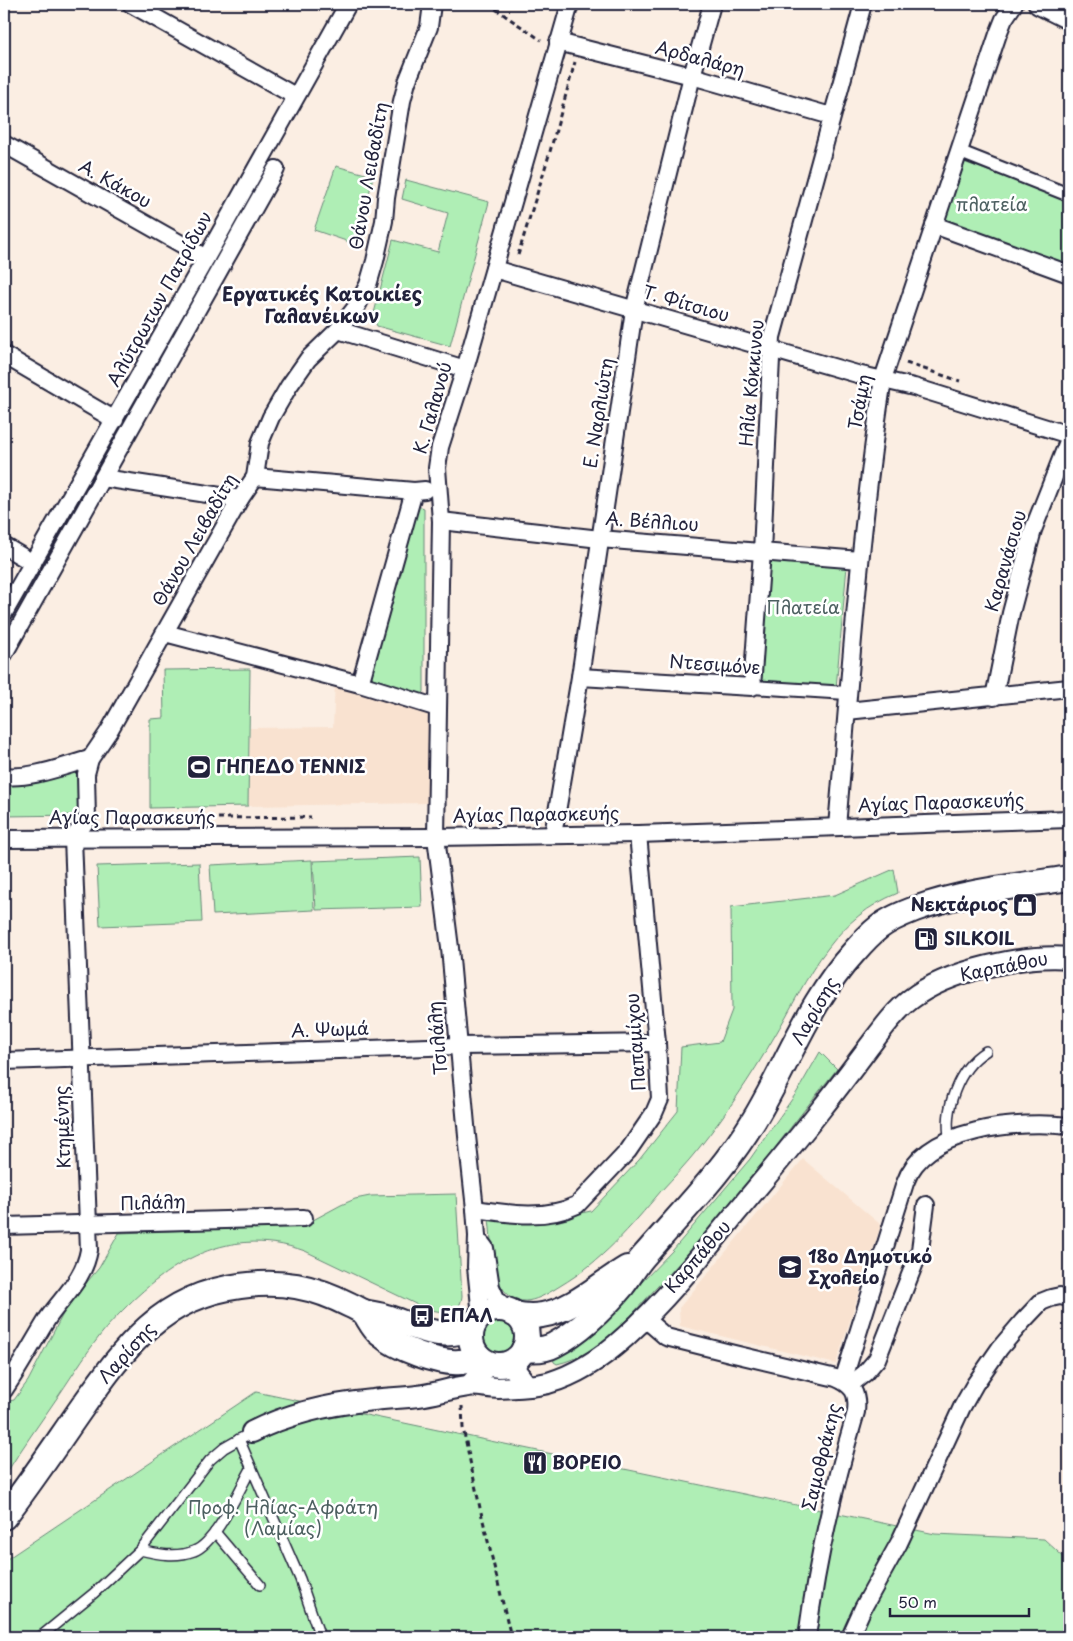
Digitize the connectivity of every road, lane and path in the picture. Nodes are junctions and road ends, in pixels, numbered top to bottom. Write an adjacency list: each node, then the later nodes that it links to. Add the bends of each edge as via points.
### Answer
1 (131, 4): 13 (street)
2 (348, 4): 13 (street, Αλύτρωτων Πατρίδων)
3 (432, 4): 25 (street, Θάνου Λειβαδίτη, via 429,27 402,101 376,261 357,306)
4 (488, 4): 11 (path)
5 (570, 4): 11 (street, Κ. Γαλανού)
6 (712, 4): 12 (street, Ε. Ναρλιώτη)
7 (863, 4): 14 (street, Ηλία Κόκκινου)
8 (1014, 4): 16 (street, Τσάμη, via 1001,26)
9 (1039, 4): 10 (street)
10 (1069, 19)
11 (557, 46): 12 (street, Αρδαλάρη); 21 (path, via 577,56); 22 (street, Κ. Γαλανού)
12 (692, 76): 14 (street, Αρδαλάρη); 24 (street, Ε. Ναρλιώτη)
13 (296, 96): 20 (street, Αλύτρωτων Πατρίδων)
14 (831, 116): 26 (street, Ηλία Κόκκινου)
15 (4, 144): 20 (street, Α. Κάκου)
16 (958, 152): 18 (street); 19 (street, Τσάμη)
17 (276, 169): 36 (street)
18 (1069, 195)
19 (934, 225): 23 (street); 28 (street, Τσάμη)
20 (206, 258): 32 (street, Αλύτρωτων Πατρίδων)
21 (516, 262)
22 (494, 269): 24 (street, Τ. Φίτσιου); 29 (street, Κ. Γαλανού)
23 (1069, 274)
24 (634, 310): 26 (street, Τ. Φίτσιου); 41 (street, Ε. Ναρλιώτη)
25 (338, 330): 29 (street); 35 (street, Θάνου Λειβαδίτη, via 308,359 271,417 260,443)
26 (771, 348): 30 (street, Τ. Φίτσιου); 43 (street, Ηλία Κόκκινου)
27 (4, 354): 32 (street)
28 (890, 358): 30 (street, Τσάμη); 31 (path)
29 (465, 369): 37 (street, Κ. Γαλανού, via 440,447)
30 (883, 379): 33 (street, Τ. Φίτσιου); 44 (street, Τσάμη)
31 (965, 383)
32 (115, 420): 45 (street, Αλύτρωτων Πατρίδων)
33 (1069, 435)
34 (1069, 440): 54 (street, Καρανάσιου, via 1033,530 1011,613)
35 (255, 477): 38 (street); 39 (street, Θάνου Λειβαδίτη)
36 (103, 478): 39 (street); 48 (street)
37 (438, 489): 38 (street); 40 (street, Κ. Γαλανού)
38 (414, 491): 50 (street)
39 (240, 499): 47 (street, Θάνου Λειβαδίτη)
40 (441, 521): 41 (street, Α. Βέλλιου); 55 (street, Κ. Γαλανού)
41 (600, 539): 43 (street, Α. Βέλλιου); 49 (street, Ε. Ναρλιώτη)
42 (4, 546): 45 (street)
43 (762, 552): 44 (street, Α. Βέλλιου); 51 (street, Ηλία Κόκκινου)
44 (860, 560): 53 (street, Τσάμη)
45 (33, 563): 46 (street, Αλύτρωτων Πατρίδων)
46 (4, 613)
47 (165, 633): 50 (street); 57 (street, Θάνου Λειβαδίτη)
48 (4, 654)
49 (580, 677): 51 (street, Ντεσιμόνε); 64 (street, Ε. Ναρλιώτη)
50 (360, 684): 55 (street)
51 (752, 687): 53 (street, Ντεσιμόνε)
52 (1069, 688): 54 (street)
53 (847, 692): 56 (street, Τσάμη)
54 (994, 697): 56 (street)
55 (438, 708): 65 (street, Κ. Γαλανού)
56 (847, 711): 62 (street, Τσάμη)
57 (90, 759): 58 (street, via 38,772); 66 (street, Θάνου Λειβαδίτη, via 86,774 87,820)
58 (4, 776)
59 (311, 817): 60 (path)
60 (135, 819)
61 (1069, 819): 62 (street, Αγίας Παρασκευής)
62 (837, 827): 63 (street, Αγίας Παρασκευής)
63 (638, 834): 64 (street, Αγίας Παρασκευής); 70 (street, Παπαμίχου)
64 (553, 835): 65 (street, Αγίας Παρασκευής)
65 (436, 837): 66 (street, Αγίας Παρασκευής); 71 (street, Τσιλάλη)
66 (73, 838): 67 (street, Αγίας Παρασκευής); 73 (street, Κτημένης)
67 (4, 839)
68 (1069, 878): 83 (main road, Λαρίσης, via 953,897 893,918 875,929 821,995 772,1090 737,1145)
69 (1069, 958): 87 (street, Καρπάθου, via 1032,958 978,969 928,988 904,1005 788,1152)
70 (657, 1043): 71 (street, Α. Ψωμά); 78 (street, Παπαμίχου, via 660,1099 654,1113 628,1151 585,1198 567,1210 554,1213 509,1214)
71 (459, 1046): 73 (street, Α. Ψωμά); 78 (street, Τσιλάλη)
72 (986, 1051): 76 (lane, via 972,1061 958,1085 948,1120)
73 (80, 1058): 74 (street, Α. Ψωμά); 80 (street, Κτημένης)
74 (4, 1061)
75 (1069, 1126): 76 (street, via 1009,1125)
76 (950, 1141): 90 (street, via 924,1155 908,1176)
77 (926, 1205): 90 (street, via 920,1250 877,1359 865,1373)
78 (476, 1209): 82 (street, Τσιλάλη)
79 (304, 1218): 80 (street, Πιλάλη)
80 (87, 1224): 81 (street, Πιλάλη); 93 (street, Κτημένης, via 89,1250 82,1274 49,1317)
81 (4, 1226)
82 (478, 1236): 86 (street, via 485,1248 491,1287 496,1298); 88 (street)
83 (641, 1259): 86 (main road, Λαρίσης, via 569,1306 543,1315); 89 (main road, Λαρίσης, via 613,1296 586,1322 552,1346)
84 (1069, 1298): 104 (street, via 1060,1296 1041,1302 1000,1348 975,1384)
85 (364, 1312): 88 (main road, Λαρίσης, via 438,1333 458,1332); 89 (main road, Λαρίσης, via 378,1333 412,1352 459,1362); 96 (main road, Λαρίσης, via 311,1289 273,1283 213,1291 174,1307 124,1351)
86 (510, 1312): 88 (main road, via 493,1310); 89 (main road, via 522,1321 526,1340)
87 (644, 1318): 90 (street, Σαμοθράκης, via 666,1337); 92 (street, Καρπάθου, via 589,1364 563,1378)
88 (477, 1321): 89 (main road, via 471,1342)
89 (500, 1358): 91 (street); 92 (street)
90 (847, 1383): 103 (street, Σαμοθράκης, via 856,1397 856,1412 827,1521)
91 (470, 1385): 92 (street, Καρπάθου, via 492,1388); 94 (street, Καρπάθου, via 421,1396 319,1408 271,1422); 102 (path, via 461,1409 462,1428)
92 (527, 1386)
93 (4, 1390)
94 (246, 1435): 95 (lane); 98 (lane, via 210,1460)
95 (251, 1469): 97 (lane); 101 (lane, via 300,1579)
96 (4, 1517)
97 (215, 1532): 98 (lane, via 204,1545 184,1554 164,1555); 99 (lane)
98 (140, 1550): 100 (lane)
99 (260, 1585)
100 (40, 1637)
101 (320, 1637)
102 (511, 1637)
103 (807, 1637)
104 (850, 1637)

